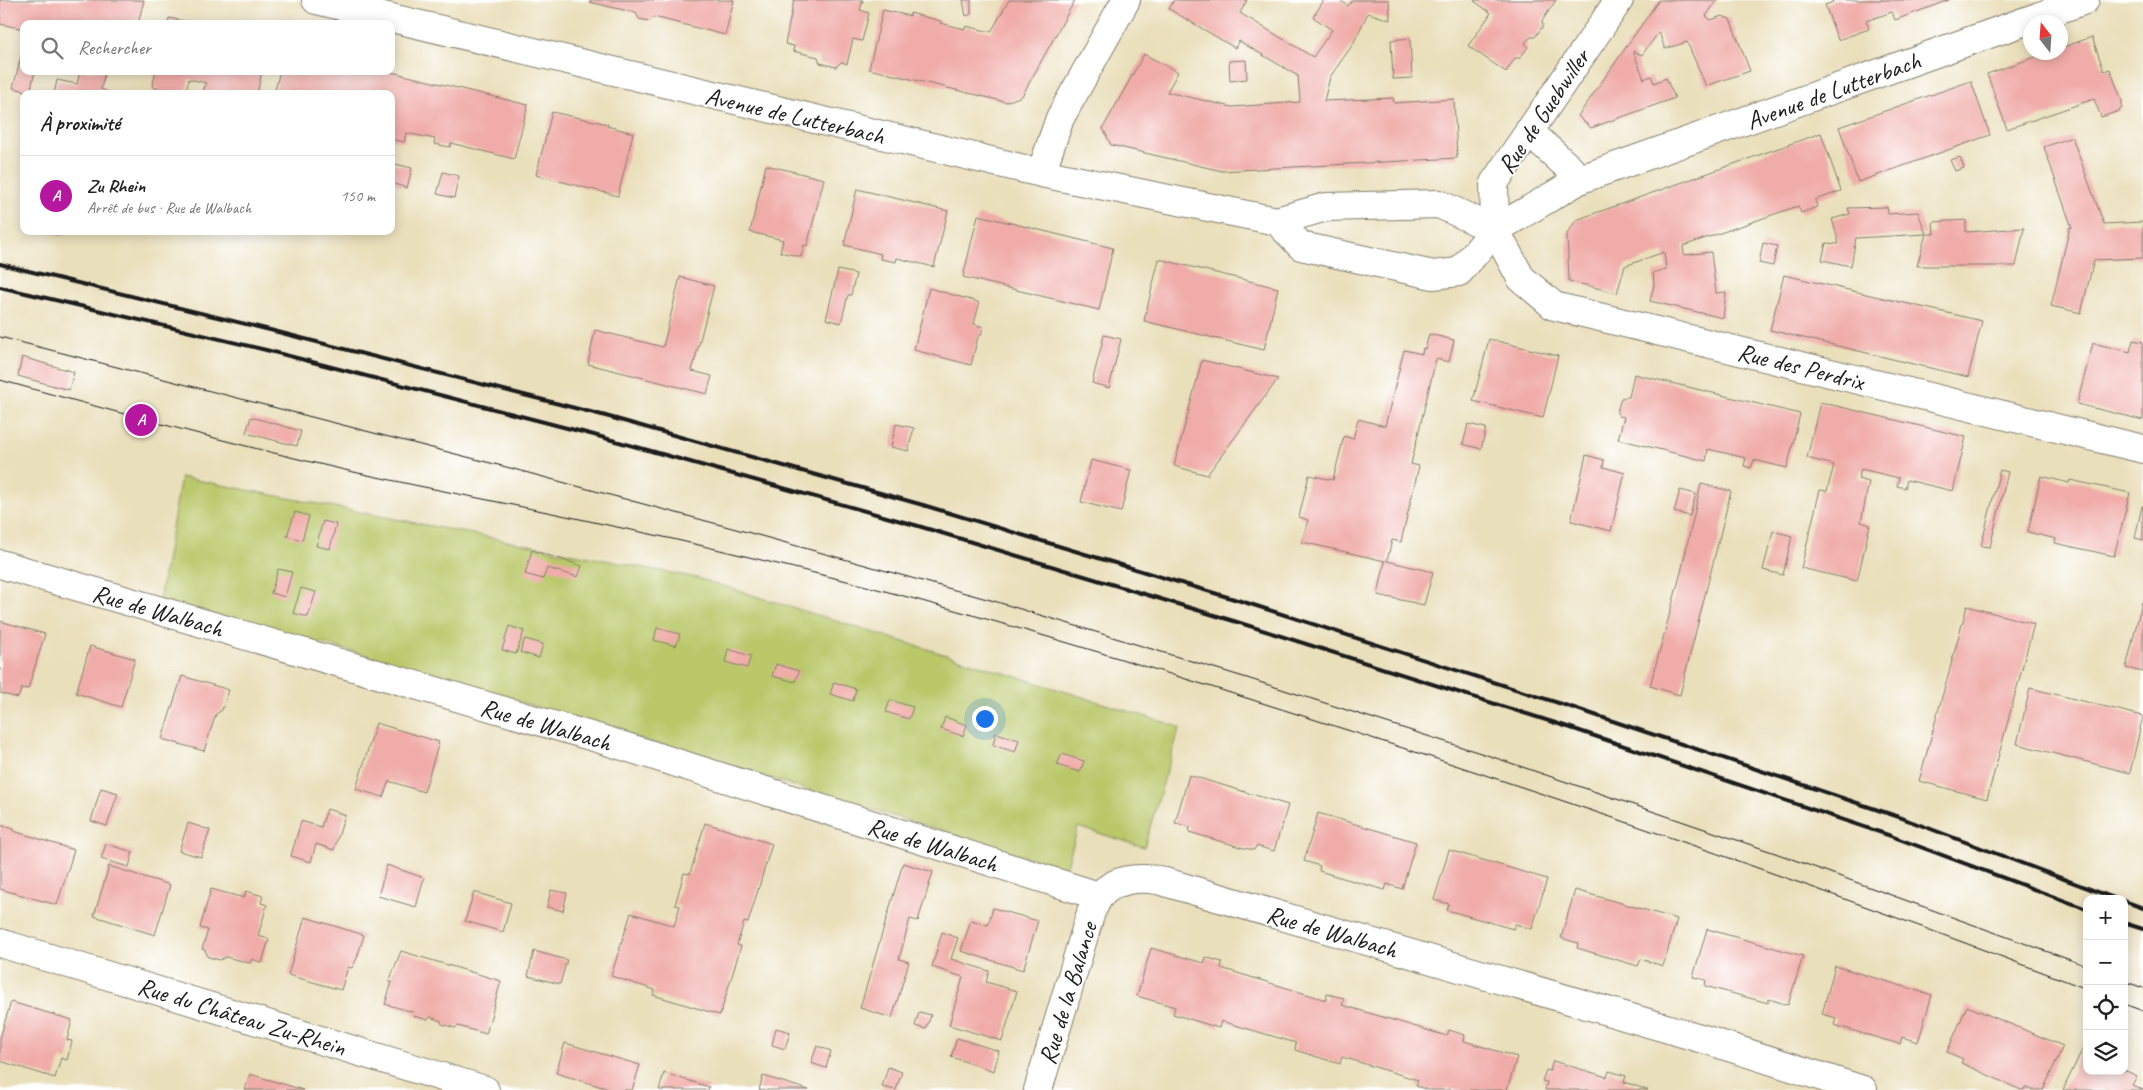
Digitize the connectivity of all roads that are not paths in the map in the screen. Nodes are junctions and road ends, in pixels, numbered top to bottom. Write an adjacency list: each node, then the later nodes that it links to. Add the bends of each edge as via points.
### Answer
1 (316, 0): 6 (street, Avenue de Lutterbach)
2 (1126, 0): 6 (street, via 1060,118)
3 (1619, 0): 5 (street, Rue de Guebwiller)
4 (2085, 0): 7 (street, Avenue de Lutterbach)
5 (1529, 130): 7 (street); 9 (street, Rue de Guebwiller, via 1494,183)
6 (1040, 173): 8 (street, Avenue de Lutterbach)
7 (1582, 179): 9 (street, Avenue de Lutterbach)
8 (1276, 221): 9 (street, Avenue de Lutterbach, via 1326,207 1438,204); 9 (street, Avenue de Lutterbach, via 1301,246 1432,275 1459,272)
9 (1496, 230): 10 (street, Rue des Perdrix, via 1521,278 1554,306)
10 (2143, 449)
11 (0, 564): 12 (street, Rue de Walbach, via 604,740)
12 (1099, 896): 15 (street, Rue de la Balance, via 1091,912); 16 (street, Rue de Walbach, via 1108,886 1121,881 1136,878 1158,880 1710,1041)
13 (0, 943): 14 (street, Rue du Château Zu-Rhein)
14 (485, 1090)
15 (1038, 1090)
16 (1863, 1090)

